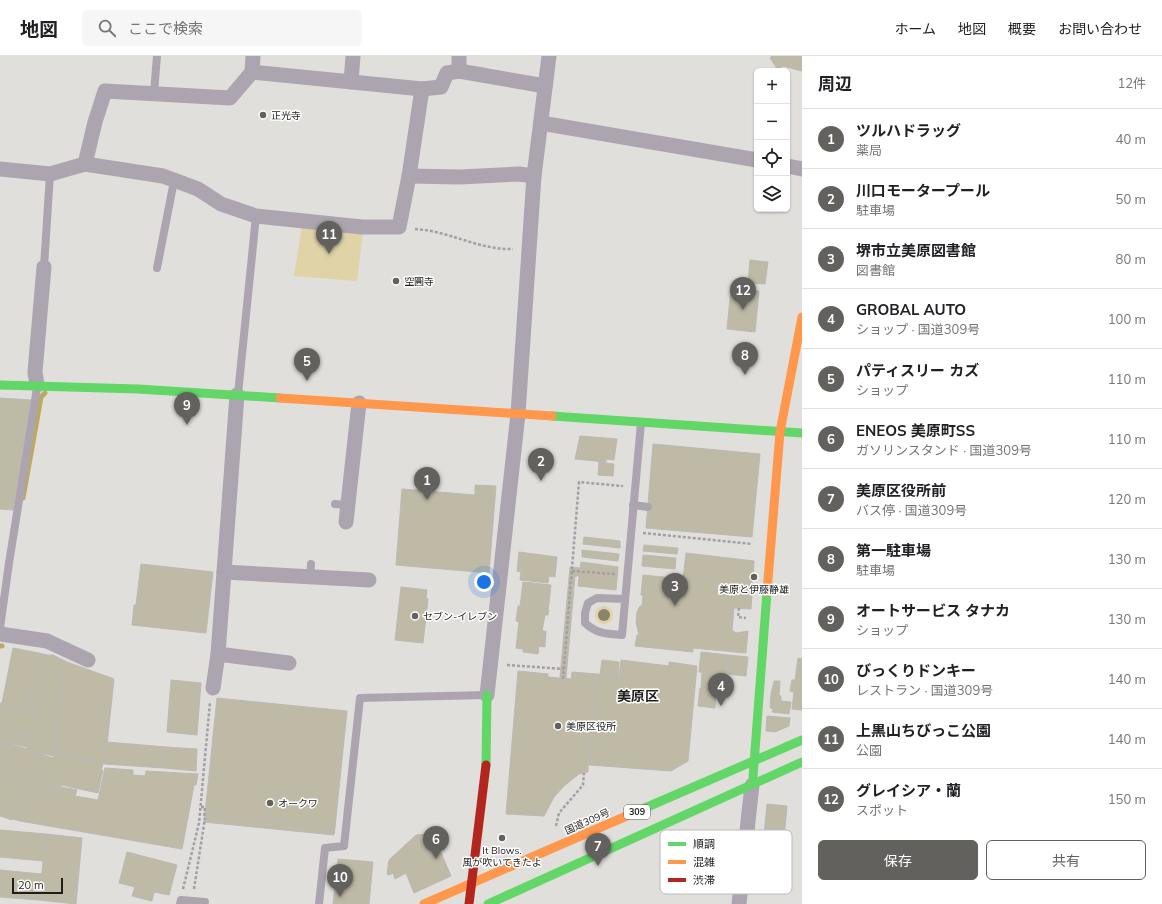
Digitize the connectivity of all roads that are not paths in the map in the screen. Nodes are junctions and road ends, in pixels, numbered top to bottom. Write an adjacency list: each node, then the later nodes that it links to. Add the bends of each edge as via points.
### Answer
1 (157, 56): 11 (lane)
2 (253, 56): 7 (street)
3 (353, 56): 8 (street)
4 (459, 56): 6 (street)
5 (549, 56): 9 (street)
6 (460, 71): 9 (street); 10 (street, via 447,74 441,87)
7 (252, 72): 8 (street); 11 (street, via 230,98)
8 (352, 82): 10 (street)
9 (545, 86): 12 (street)
10 (422, 89): 19 (street)
11 (154, 93): 14 (street, via 106,91 95,122)
12 (541, 123): 13 (street); 20 (street)
13 (754, 159)
14 (85, 164): 18 (street); 21 (street, via 163,176)
15 (790, 167): 17 (street)
16 (0, 169): 18 (street)
17 (802, 169)
18 (50, 174): 23 (lane)
19 (409, 176): 20 (street); 22 (street, via 399,227 362,227)
20 (534, 176): 30 (street)
21 (174, 181): 22 (street, via 198,189 221,204); 24 (lane)
22 (256, 216): 28 (lane)
23 (44, 266): 27 (street, via 35,372)
24 (157, 268)
25 (802, 317): 32 (main road)
26 (0, 385): 27 (main road)
27 (37, 385): 28 (main road); 40 (lane)
28 (238, 395): 29 (main road); 37 (street)
29 (359, 403): 30 (main road); 36 (street, via 342,505)
30 (518, 414): 31 (main road); 46 (street)
31 (641, 422): 32 (main road); 34 (lane)
32 (780, 432): 33 (main road); 48 (main road)
33 (802, 433)
34 (634, 505): 35 (lane); 39 (lane)
35 (648, 507)
36 (346, 522)
37 (224, 572): 38 (street, via 310,570); 42 (street)
38 (369, 580)
39 (625, 600): 39 (lane, via 622,635 601,633 585,623 588,603 593,600)
40 (0, 628)
41 (0, 634): 43 (street, via 47,641)
42 (218, 654): 44 (street); 45 (street)
43 (88, 660)
44 (289, 663)
45 (213, 688)
46 (487, 695): 52 (main road, via 486,768); 56 (lane, via 360,698 344,846 325,848)
47 (802, 740): 48 (main road, 国道309号 / 309)
48 (754, 761): 50 (main road); 52 (main road, 国道309号 / 309)
49 (802, 762): 50 (main road, 309)
50 (752, 786): 51 (street); 59 (main road, 309)
51 (747, 830)
52 (472, 882): 57 (main road, 国道309号 / 309); 58 (main road)
53 (740, 894): 60 (street)
54 (181, 902): 55 (lane)
55 (205, 902)
56 (319, 904)
57 (424, 904)
58 (469, 904)
59 (488, 904)
60 (739, 904)

